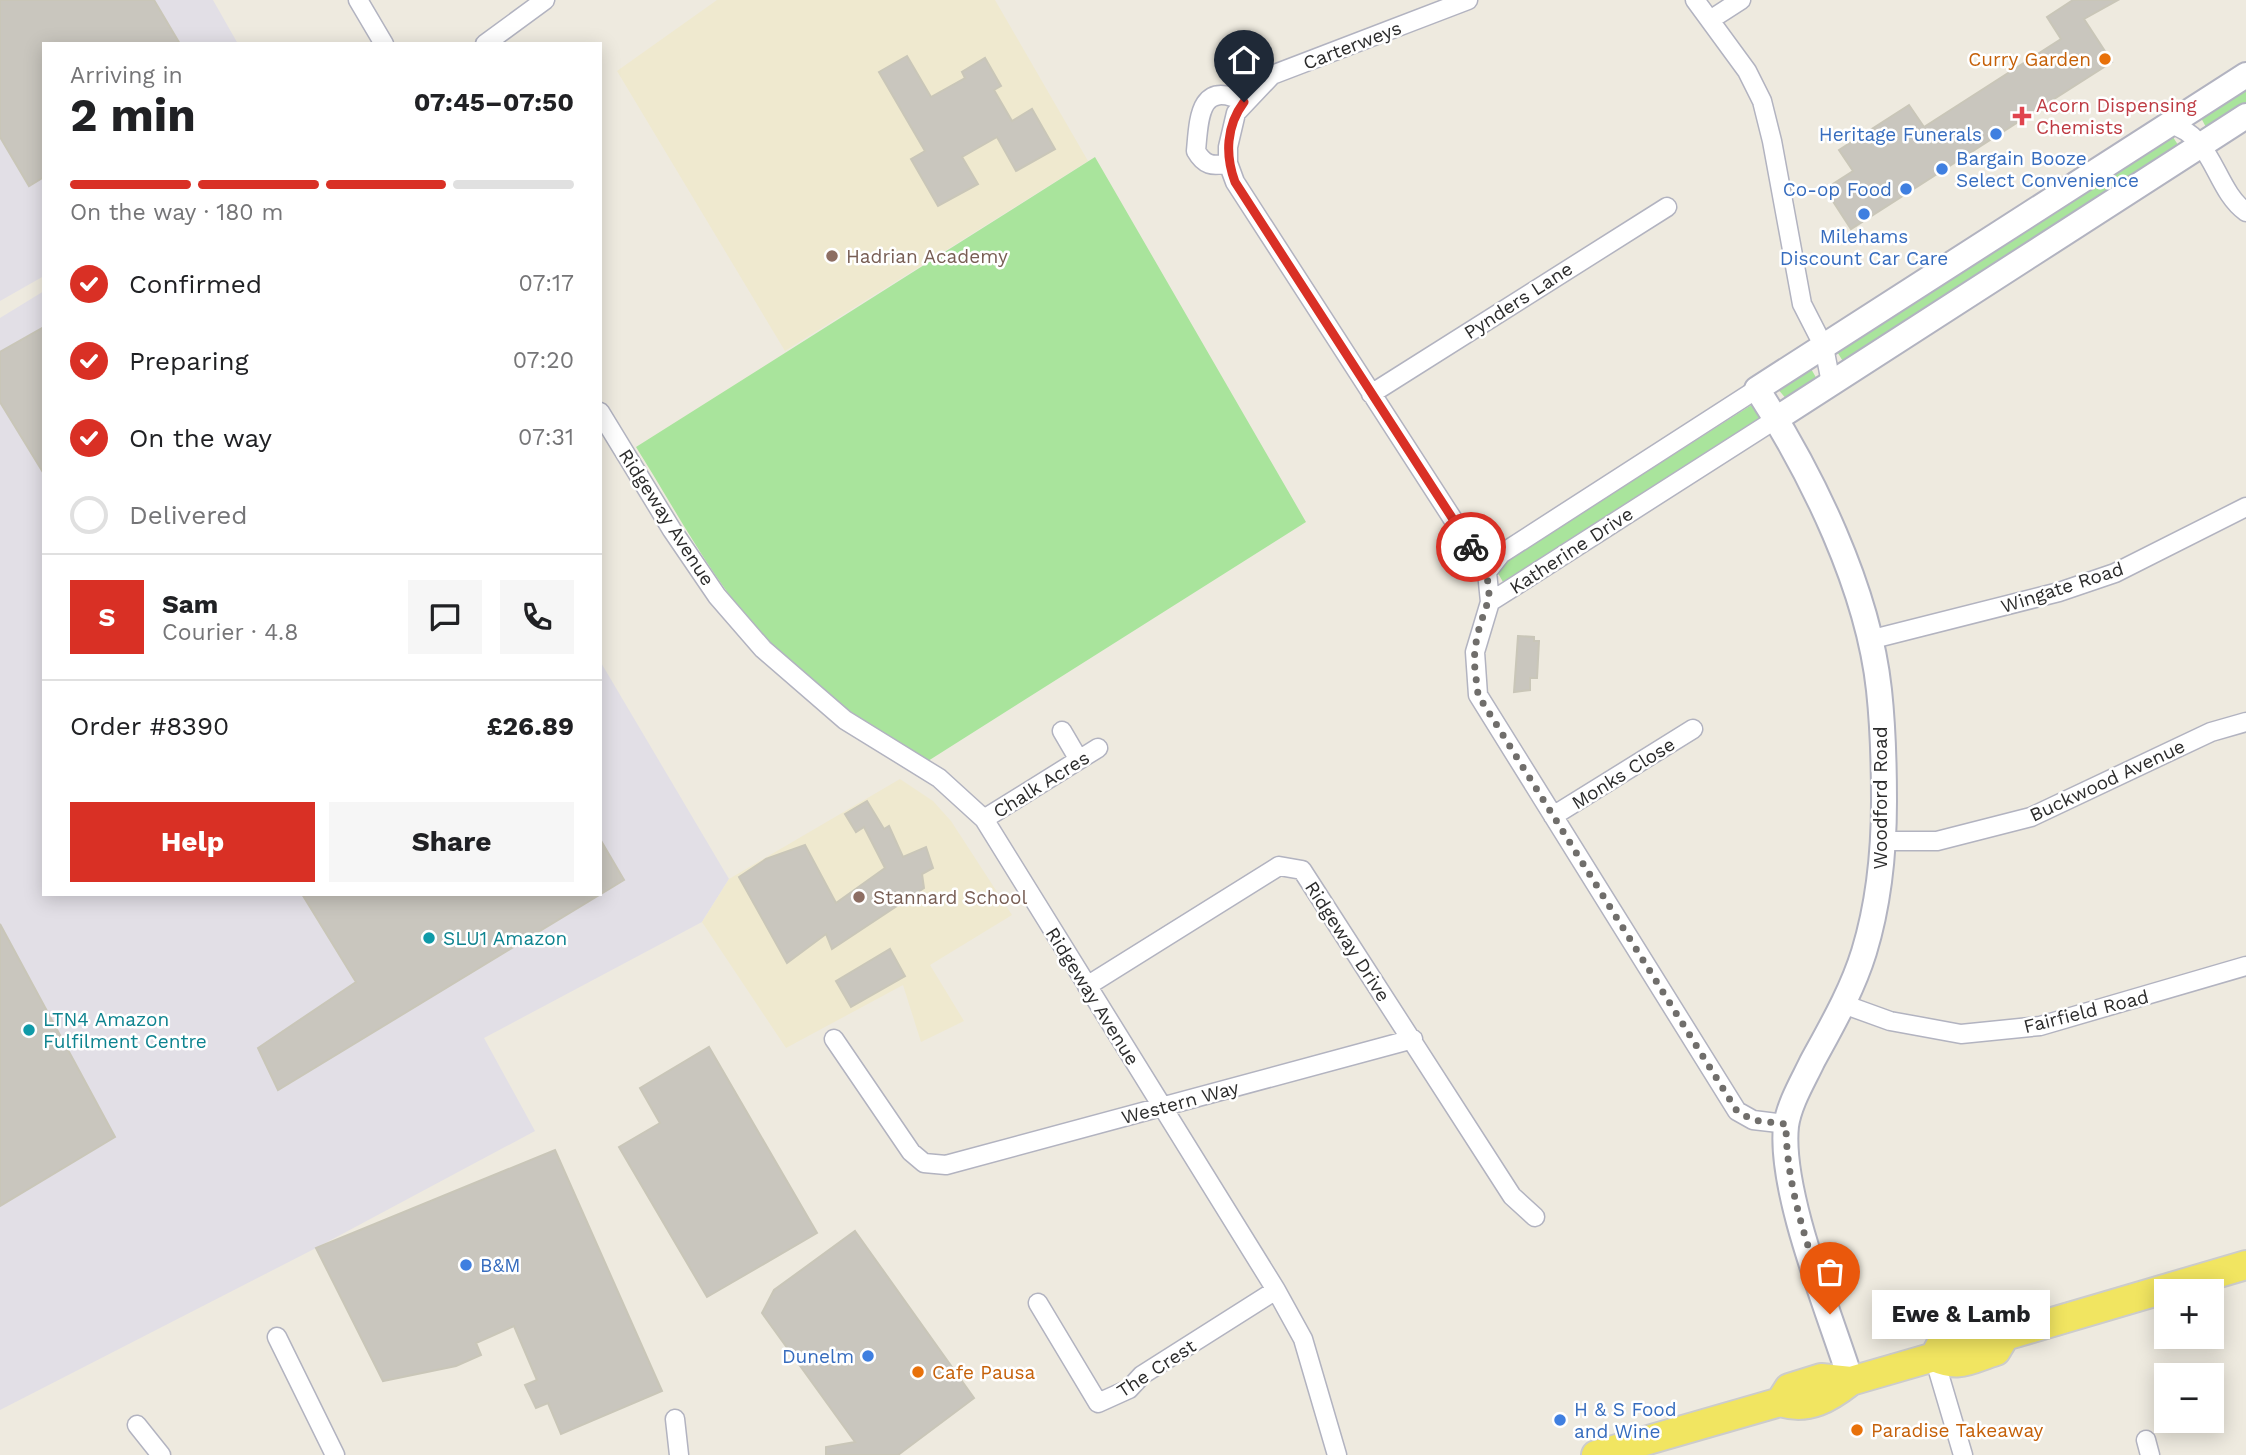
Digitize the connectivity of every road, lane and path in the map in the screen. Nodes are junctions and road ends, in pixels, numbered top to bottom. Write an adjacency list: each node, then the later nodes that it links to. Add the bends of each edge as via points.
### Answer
1 (358, 0): 7 (street)
2 (545, 0): 8 (street)
3 (1468, 0): 10 (street, Carterweys, via 1272,75)
4 (1695, 0): 6 (street)
5 (1741, 0): 6 (street)
6 (1710, 20): 17 (street, via 1747,71 1762,102 1802,304)
7 (383, 42)
8 (488, 42)
9 (2246, 75): 12 (street, Katherine Drive)
10 (1244, 102): 14 (street, Carterweys, via 1231,130); 14 (street, via 1226,94 1211,96 1203,104 1196,151 1202,162)
11 (2246, 116): 13 (street, Katherine Drive)
12 (2169, 124): 13 (street, via 2186,128); 17 (street, Katherine Drive)
13 (2200, 145): 16 (street); 18 (street, Katherine Drive)
14 (1228, 163): 20 (street, via 1235,182)
15 (1667, 207): 20 (street, Pynders Lane)
16 (2246, 212)
17 (1824, 347): 18 (street); 19 (street, Katherine Drive)
18 (1831, 383): 22 (street, Katherine Drive)
19 (1757, 389): 22 (street); 24 (street, Katherine Drive, via 1501,554)
20 (1371, 394): 24 (street)
21 (602, 415): 33 (street, Ridgeway Avenue, via 717,596 763,649 845,720 939,778)
22 (1776, 419): 25 (street, Katherine Drive); 26 (street, Woodford Road, via 1853,582)
23 (2246, 507): 26 (street, Wingate Road, via 2115,573 2059,592)
24 (1487, 572): 25 (street, Katherine Drive)
25 (1490, 602): 32 (street, via 1475,652 1478,695)
26 (1869, 640): 34 (street, Woodford Road, via 1879,688)
27 (2246, 722): 34 (street, Buckwood Avenue, via 2211,732 2031,817 1937,841)
28 (1693, 729): 32 (street, Monks Close)
29 (1062, 731): 31 (street)
30 (1098, 748): 31 (street, Chalk Acres)
31 (1079, 760): 33 (street, Chalk Acres)
32 (1553, 816): 41 (street, via 1737,1111 1753,1120)
33 (984, 819): 36 (street, Ridgeway Avenue)
34 (1884, 841): 37 (street, Woodford Road, via 1879,890 1864,953)
35 (2246, 966): 37 (street, Fairfield Road, via 2040,1026 1961,1034 1889,1021)
36 (1087, 986): 39 (street, Ridgeway Drive, via 1279,866 1302,870); 40 (street, Ridgeway Avenue)
37 (1843, 1004): 41 (street, Woodford Road, via 1800,1086)
38 (834, 1039): 40 (street, Western Way, via 911,1152 924,1163 946,1165)
39 (1413, 1039): 40 (street, Western Way); 42 (street, Ridgeway Drive, via 1511,1196)
40 (1163, 1107): 44 (street, Ridgeway Avenue)
41 (1786, 1124): 48 (street, Woodford Road, via 1792,1191)
42 (1535, 1217)
43 (2246, 1265): 47 (main road, via 2005,1336 1996,1351 1960,1363 1951,1365)
44 (1276, 1290): 45 (street, The Crest, via 1142,1375 1129,1389 1098,1403); 54 (street, Ridgeway Avenue, via 1303,1339)
45 (1038, 1303)
46 (277, 1337): 52 (street)
47 (1934, 1357): 48 (main road); 56 (street)
48 (1851, 1381): 55 (main road, via 1821,1378 1789,1388 1780,1402)
49 (676, 1419): 53 (street)
50 (137, 1425): 51 (street)
51 (161, 1455)
52 (335, 1455)
53 (679, 1455)
54 (1337, 1455)
55 (1596, 1455)
56 (1963, 1455)

